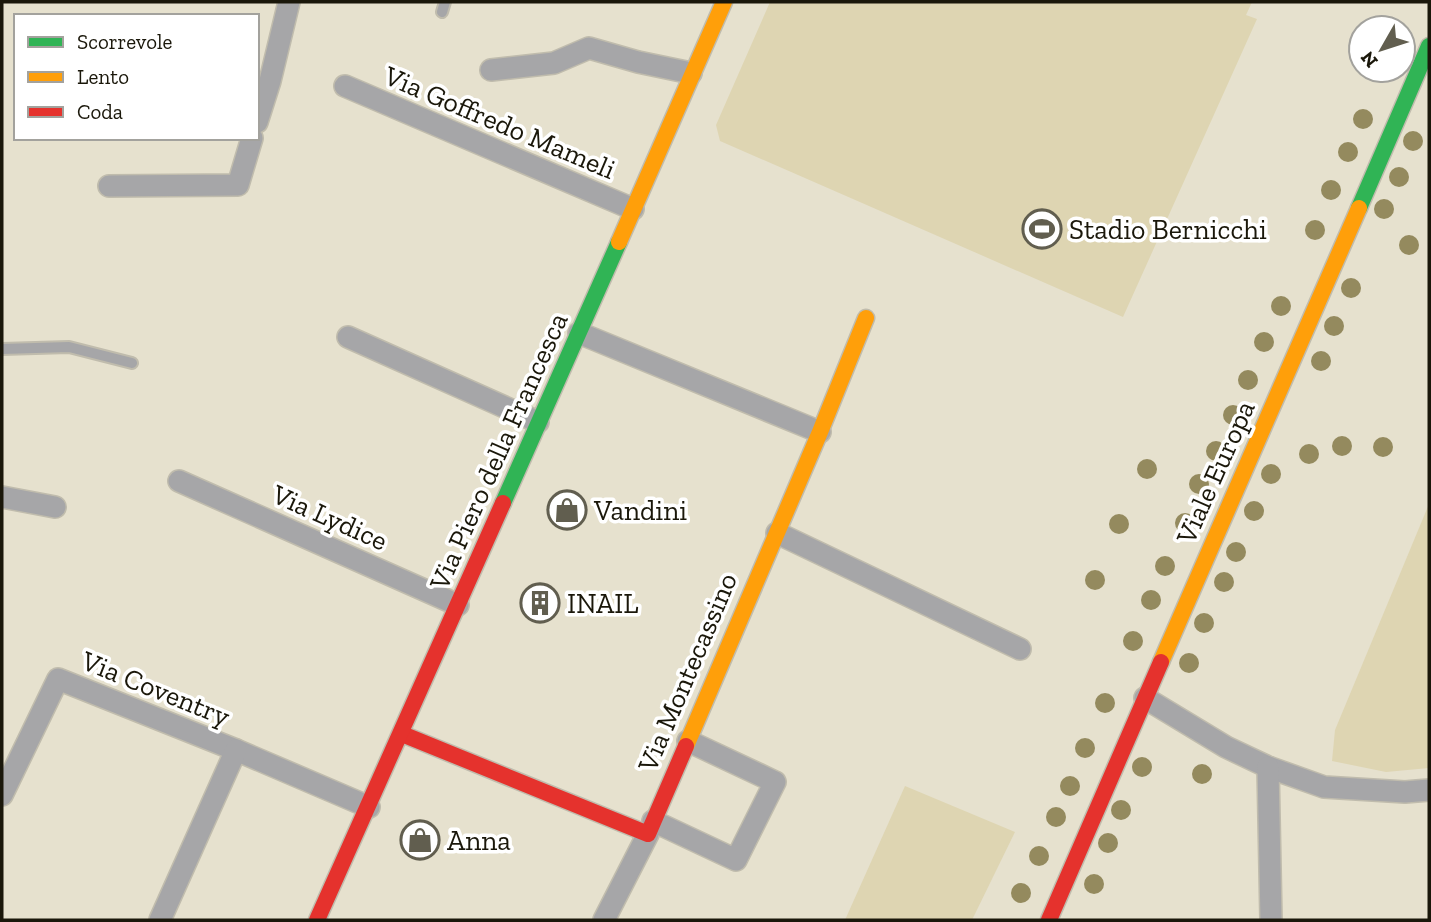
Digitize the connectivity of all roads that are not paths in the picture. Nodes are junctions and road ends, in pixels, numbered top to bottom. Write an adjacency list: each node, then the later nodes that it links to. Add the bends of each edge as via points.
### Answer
1 (289, 2): 7 (street)
2 (724, 2): 5 (main road, Via Piero della Francesca)
3 (1429, 46): 24 (main road, Viale Europa)
4 (491, 70): 5 (street, via 554,63 589,48)
5 (691, 73): 10 (main road, Via Piero della Francesca)
6 (345, 86): 10 (street, Via Goffredo Mameli)
7 (259, 116)
8 (251, 140): 9 (street, via 238,185)
9 (109, 186)
10 (633, 209): 12 (main road, Via Piero della Francesca)
11 (866, 318): 17 (main road, Via Montecassino)
12 (579, 333): 16 (main road, Via Piero della Francesca); 17 (street)
13 (348, 337): 16 (street)
14 (2, 349): 15 (lane, via 69,347)
15 (132, 363)
16 (538, 422): 22 (main road, Via Piero della Francesca)
17 (820, 432): 21 (main road, Via Montecassino)
18 (179, 481): 22 (street, Via Lydice)
19 (2, 497): 20 (street)
20 (55, 508)
21 (777, 533): 23 (street); 26 (main road, Via Montecassino)
22 (458, 605): 25 (main road, Via Piero della Francesca)
23 (1020, 649)
24 (1145, 698): 28 (street); 36 (main road, Viale Europa)
25 (402, 733): 31 (main road, Via Piero della Francesca); 32 (main road)
26 (688, 741): 32 (main road, Via Montecassino); 32 (street, via 775,782 736,860)
27 (236, 750): 30 (street, Via Coventry, via 58,679); 31 (street, Via Coventry); 33 (street, Via Coventry)
28 (1268, 767): 29 (street, via 1324,788); 37 (street)
29 (1429, 790)
30 (2, 795)
31 (369, 807): 34 (main road, Via Piero della Francesca)
32 (651, 827): 35 (street, Via Montecassino)
33 (160, 920)
34 (317, 920)
35 (604, 920)
36 (1049, 920)
37 (1271, 920)

